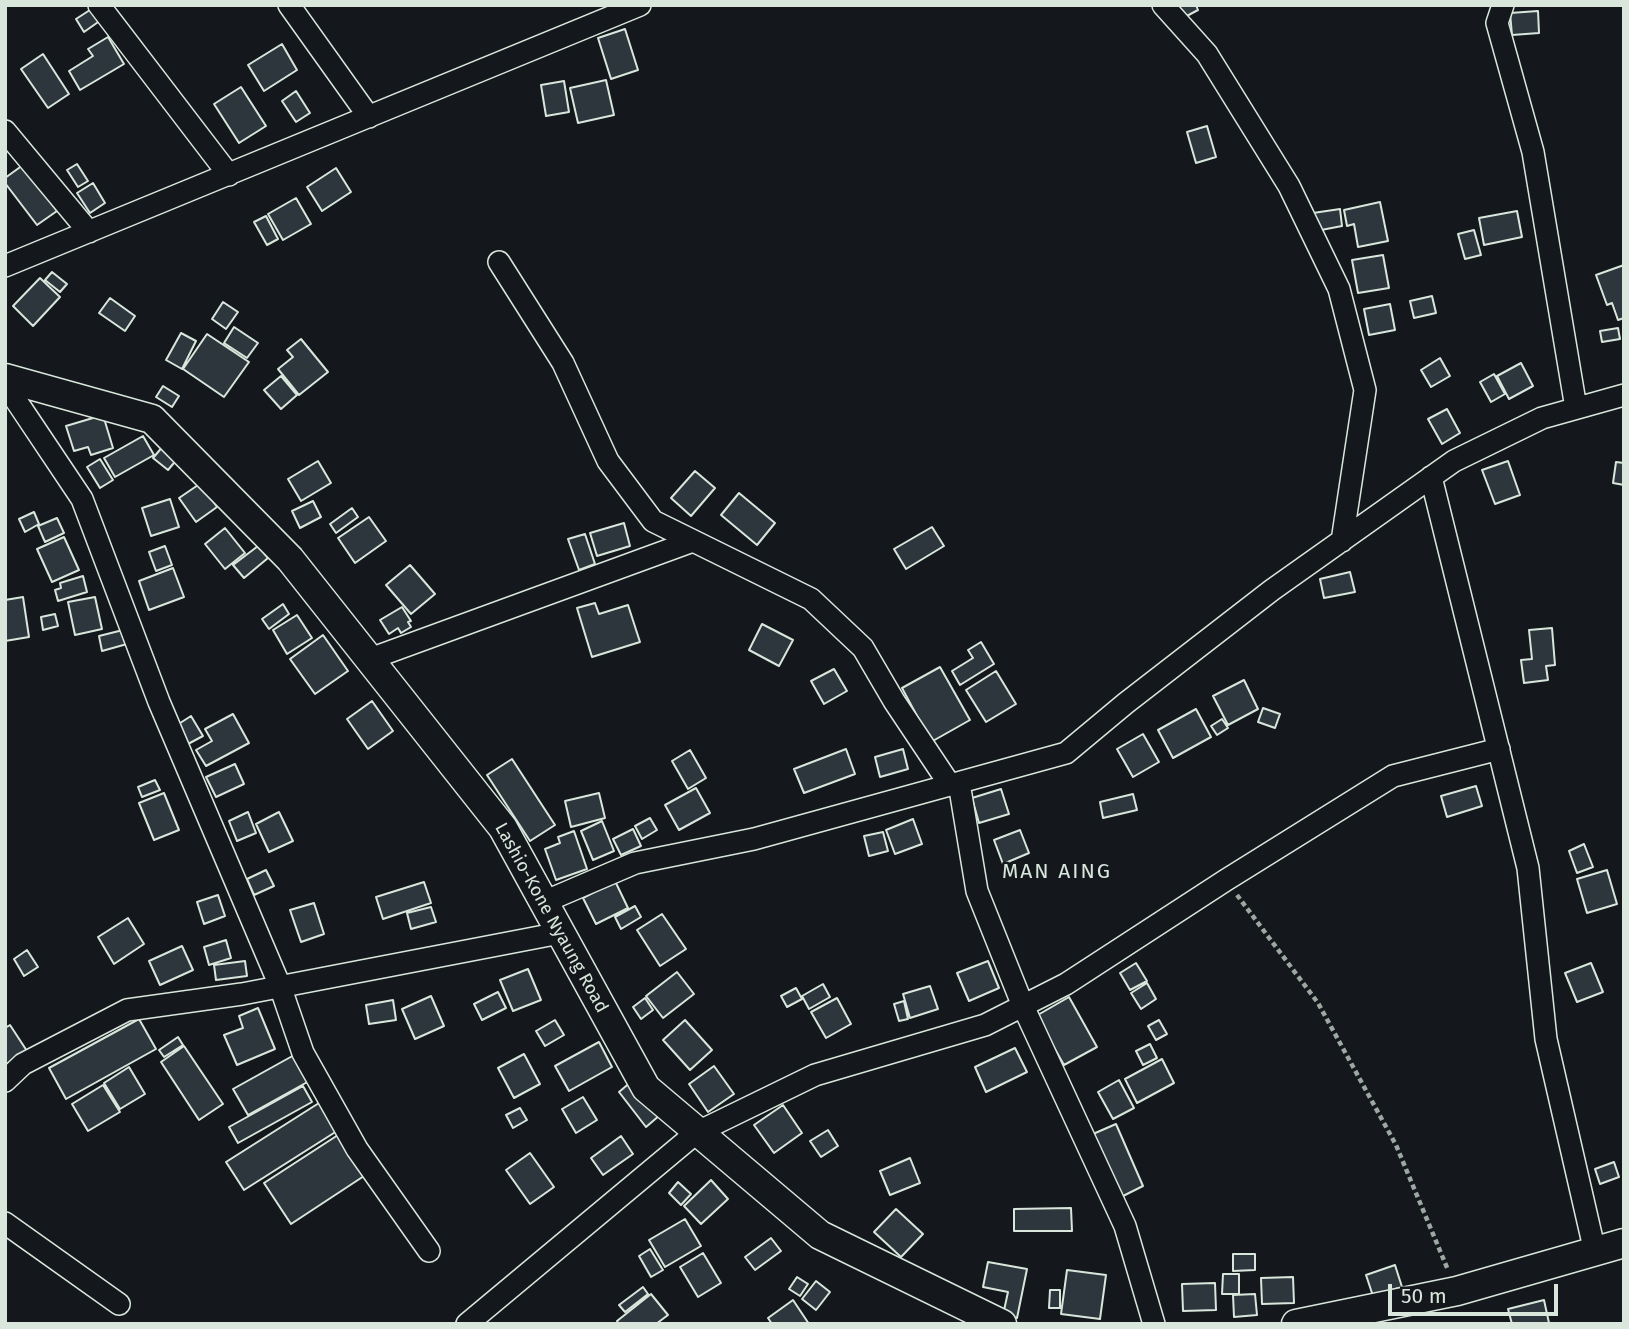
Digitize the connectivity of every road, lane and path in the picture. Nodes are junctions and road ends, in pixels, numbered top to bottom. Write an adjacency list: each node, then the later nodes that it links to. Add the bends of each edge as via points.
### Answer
1 (99, 5): 8 (street)
2 (289, 5): 6 (street)
3 (640, 5): 6 (street)
4 (1163, 5): 18 (street, via 1207,54 1289,186 1339,289 1365,390)
5 (1503, 5): 15 (street, via 1497,23 1533,152)
6 (369, 117): 8 (street)
7 (5, 131): 9 (street)
8 (229, 175): 9 (street)
9 (89, 232): 11 (street)
10 (499, 262): 17 (street, via 563,363 608,461 653,521)
11 (5, 266)
12 (5, 378): 19 (main road, Lashio-Kone Nyaung Road, via 152,419 289,559)
13 (5, 384): 25 (street, via 82,499 159,702)
14 (1624, 395): 15 (street)
15 (1576, 408): 16 (street, via 1542,418 1454,460)
16 (1431, 477): 18 (street); 20 (street)
17 (693, 541): 19 (street); 21 (street, via 811,599 863,648 894,701)
18 (1342, 541): 21 (street, via 1272,590 1066,753)
19 (370, 659): 23 (main road, Lashio-Kone Nyaung Road, via 503,828)
20 (1499, 749): 22 (street, via 1393,776); 32 (street, via 1528,868 1546,1039)
21 (955, 784): 23 (street, via 754,839 635,863); 26 (street, via 977,891)
22 (1226, 880): 26 (street, via 1066,984); 33 (path, via 1318,1003 1396,1145)
23 (544, 902): 24 (main road, Lashio-Kone Nyaung Road)
24 (561, 933): 25 (street); 28 (main road, Lashio-Kone Nyaung Road, via 646,1088)
25 (280, 986): 27 (street, via 127,1010 23,1064); 31 (street, via 303,1053 343,1125)
26 (1023, 1006): 28 (street, via 985,1025 815,1075); 37 (street, via 1125,1226)
27 (5, 1081)
28 (696, 1133): 35 (street); 36 (main road, Lashio-Kone Nyaung Road, via 820,1235)
29 (5, 1223): 34 (street)
30 (1624, 1242): 32 (main road)
31 (429, 1251)
32 (1595, 1252): 33 (main road)
33 (1457, 1291): 38 (main road)
34 (119, 1304)
35 (467, 1324)
36 (1002, 1324)
37 (1154, 1324)
38 (1296, 1324)

